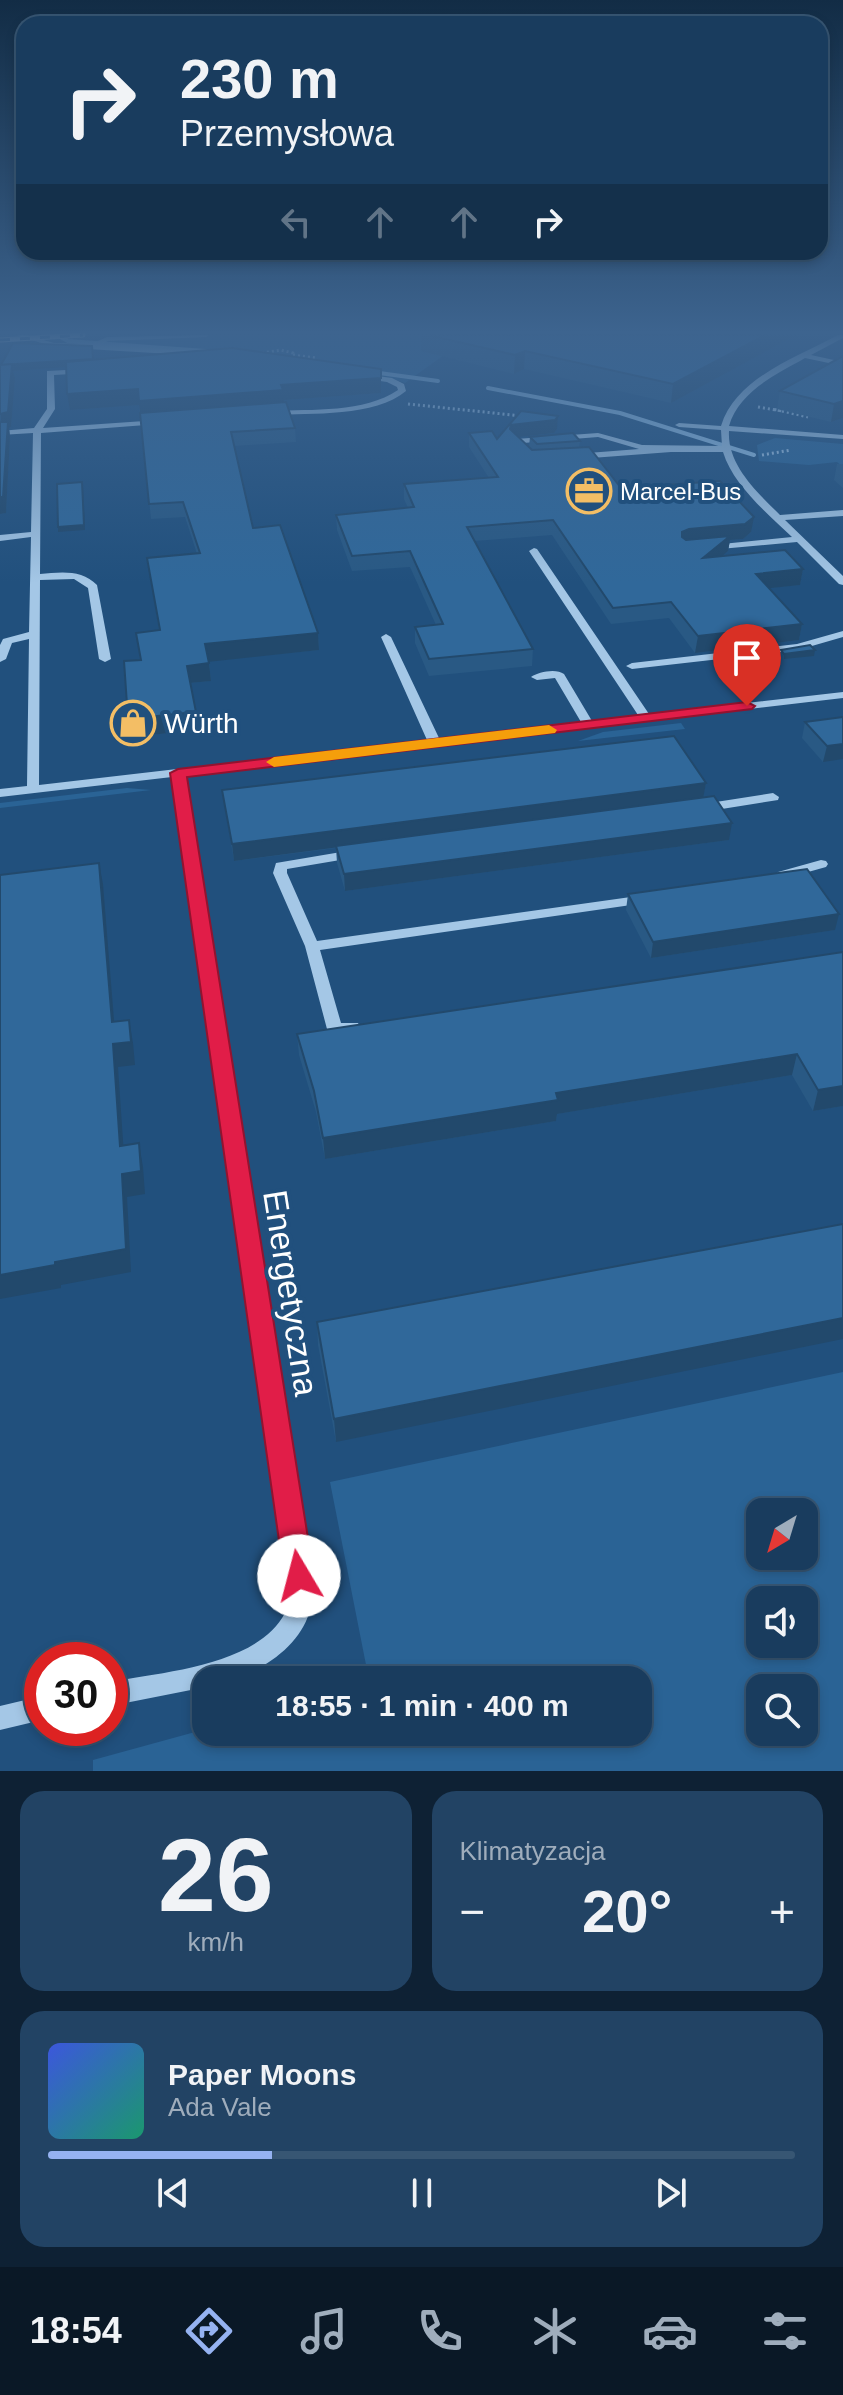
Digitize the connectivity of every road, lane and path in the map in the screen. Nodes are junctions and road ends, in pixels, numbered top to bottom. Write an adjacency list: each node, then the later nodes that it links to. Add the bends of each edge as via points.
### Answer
1 (45, 418): 6 (street)
2 (729, 418): 5 (street)
3 (163, 421): 6 (street)
4 (679, 425): 5 (street)
5 (725, 427): 8 (street); 9 (street)
6 (37, 430): 7 (street); 15 (street)
7 (0, 433)
8 (843, 437)
9 (725, 448): 10 (street); 14 (street, via 744,483)
10 (671, 449): 11 (street); 12 (street, via 598,435 516,441)
11 (565, 457)
12 (533, 459)
13 (843, 513): 14 (street)
14 (778, 518): 17 (street)
15 (37, 534): 16 (street); 20 (street)
16 (0, 538)
17 (799, 539): 18 (street); 21 (street)
18 (702, 549)
19 (534, 551): 30 (street)
20 (36, 578): 22 (street); 26 (street, via 89,580)
21 (843, 582)
22 (35, 634): 25 (street, via 7,641); 34 (street)
23 (843, 634): 27 (street, via 798,647)
24 (386, 637): 32 (street)
25 (0, 659)
26 (105, 659)
27 (632, 666)
28 (537, 677): 31 (street, via 558,674)
29 (843, 695): 30 (street)
30 (646, 718): 31 (street)
31 (589, 725): 32 (street)
32 (435, 743): 33 (street)
33 (178, 773): 34 (street); 44 (street, Energetyczna, via 299,1576 296,1617 277,1641 247,1664)
34 (33, 789): 35 (street)
35 (0, 793)
36 (773, 797): 37 (street)
37 (688, 810)
38 (370, 851): 42 (street, via 281,866)
39 (821, 864): 40 (street)
40 (771, 879)
41 (666, 896): 42 (street)
42 (312, 946): 43 (street, via 335,1029)
43 (366, 1025)
44 (128, 1690)
45 (24, 1712): 46 (street)
46 (0, 1718)

